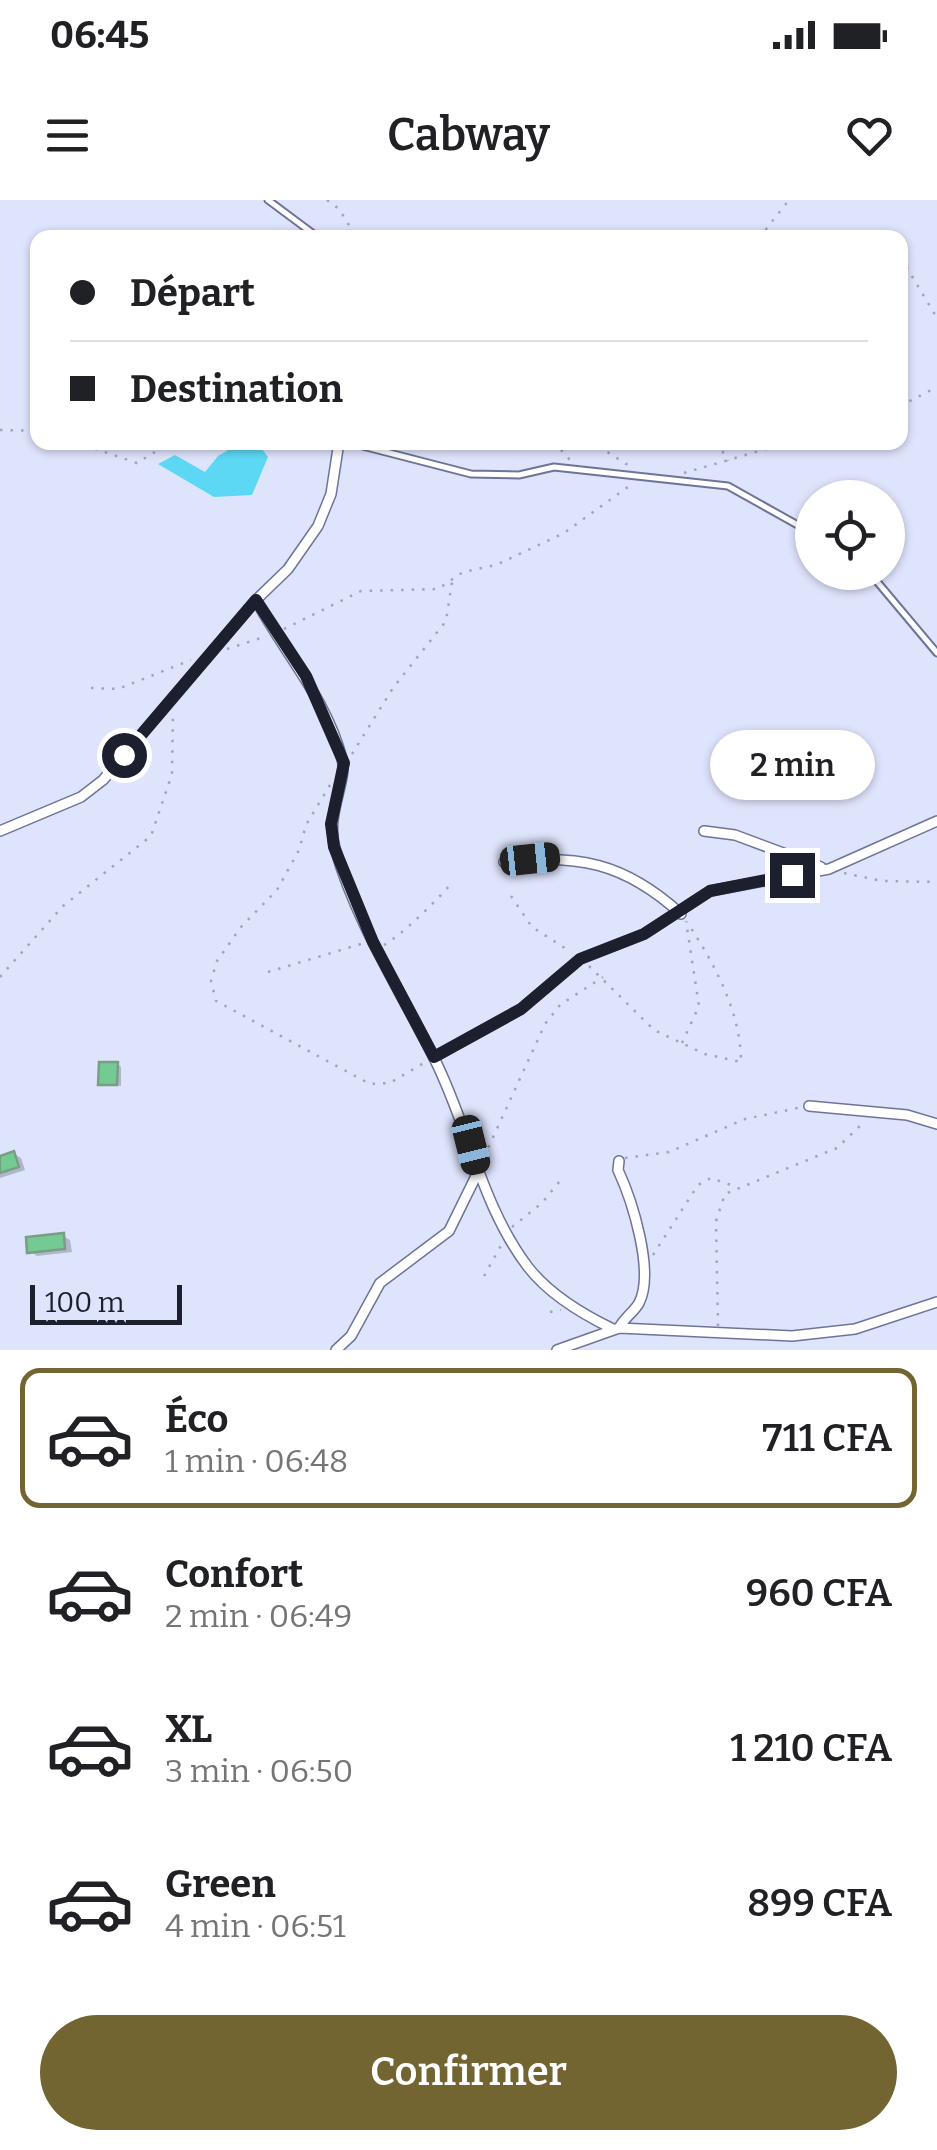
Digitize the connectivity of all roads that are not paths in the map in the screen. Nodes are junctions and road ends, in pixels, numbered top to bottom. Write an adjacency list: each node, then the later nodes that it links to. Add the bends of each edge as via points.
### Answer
1 (268, 200): 2 (lane)
2 (308, 230)
3 (341, 450): 7 (street, via 318,526)
4 (375, 450): 5 (lane, via 498,477 546,467 728,486)
5 (795, 523)
6 (884, 590): 8 (lane)
7 (256, 600): 10 (street, via 103,780 81,797); 15 (street, via 306,676 344,763 333,809 334,847 373,942)
8 (937, 653)
9 (937, 820): 13 (street)
10 (0, 831)
11 (704, 831): 13 (street, via 735,835)
12 (504, 862): 14 (street, via 556,856 599,863 654,889)
13 (828, 869): 14 (street, via 726,885)
14 (683, 917): 15 (street, via 580,959 521,1009)
15 (434, 1057): 19 (street)
16 (808, 1106): 17 (street)
17 (937, 1124)
18 (620, 1160): 23 (street, via 639,1232 642,1288 639,1302)
19 (478, 1172): 20 (street); 21 (street)
20 (487, 1194): 21 (street); 23 (street, via 534,1274 591,1318)
21 (464, 1202): 24 (street, via 444,1237 380,1283)
22 (937, 1302): 23 (street, via 854,1329 792,1336)
23 (616, 1328): 25 (street)
24 (336, 1350)
25 (557, 1350)

